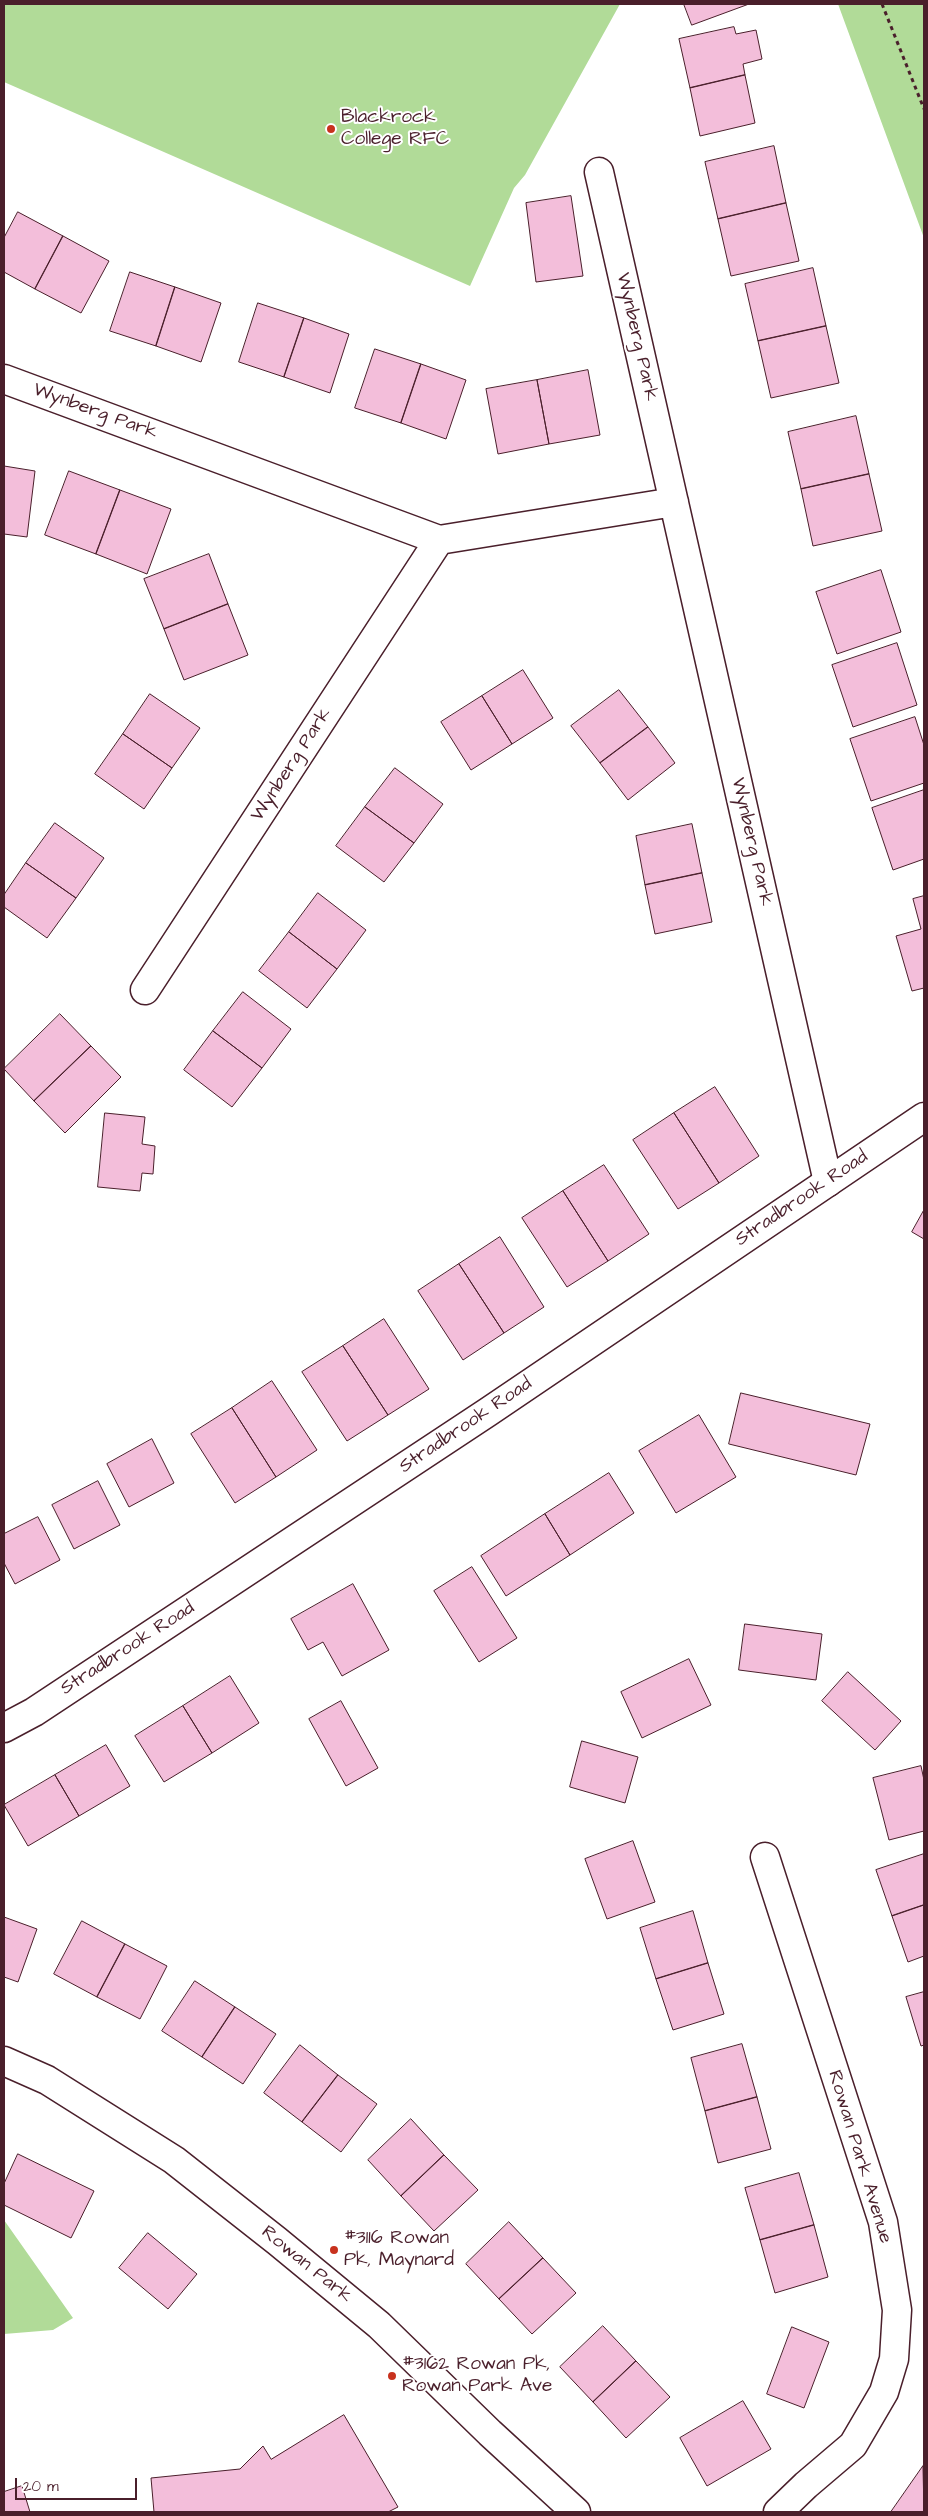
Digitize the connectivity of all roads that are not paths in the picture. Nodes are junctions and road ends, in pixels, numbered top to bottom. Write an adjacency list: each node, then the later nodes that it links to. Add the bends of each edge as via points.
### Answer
1 (599, 172): 3 (street, Wynberg Park)
2 (4, 379): 4 (street, Wynberg Park)
3 (674, 502): 4 (street, Wynberg Park); 7 (street, Wynberg Park)
4 (439, 540): 5 (street, Wynberg Park)
5 (145, 990)
6 (924, 1116): 7 (street, Stradbrook Road)
7 (828, 1182): 8 (street, Stradbrook Road, via 488,1412 34,1712)
8 (4, 1728)
9 (766, 1857): 12 (street, Rowan Park Avenue, via 883,2222 897,2310 894,2359 884,2392 853,2445)
10 (4, 2061): 11 (street, Rowan Park, via 47,2080 174,2160 255,2223 379,2325)
11 (576, 2512)
12 (778, 2512)

